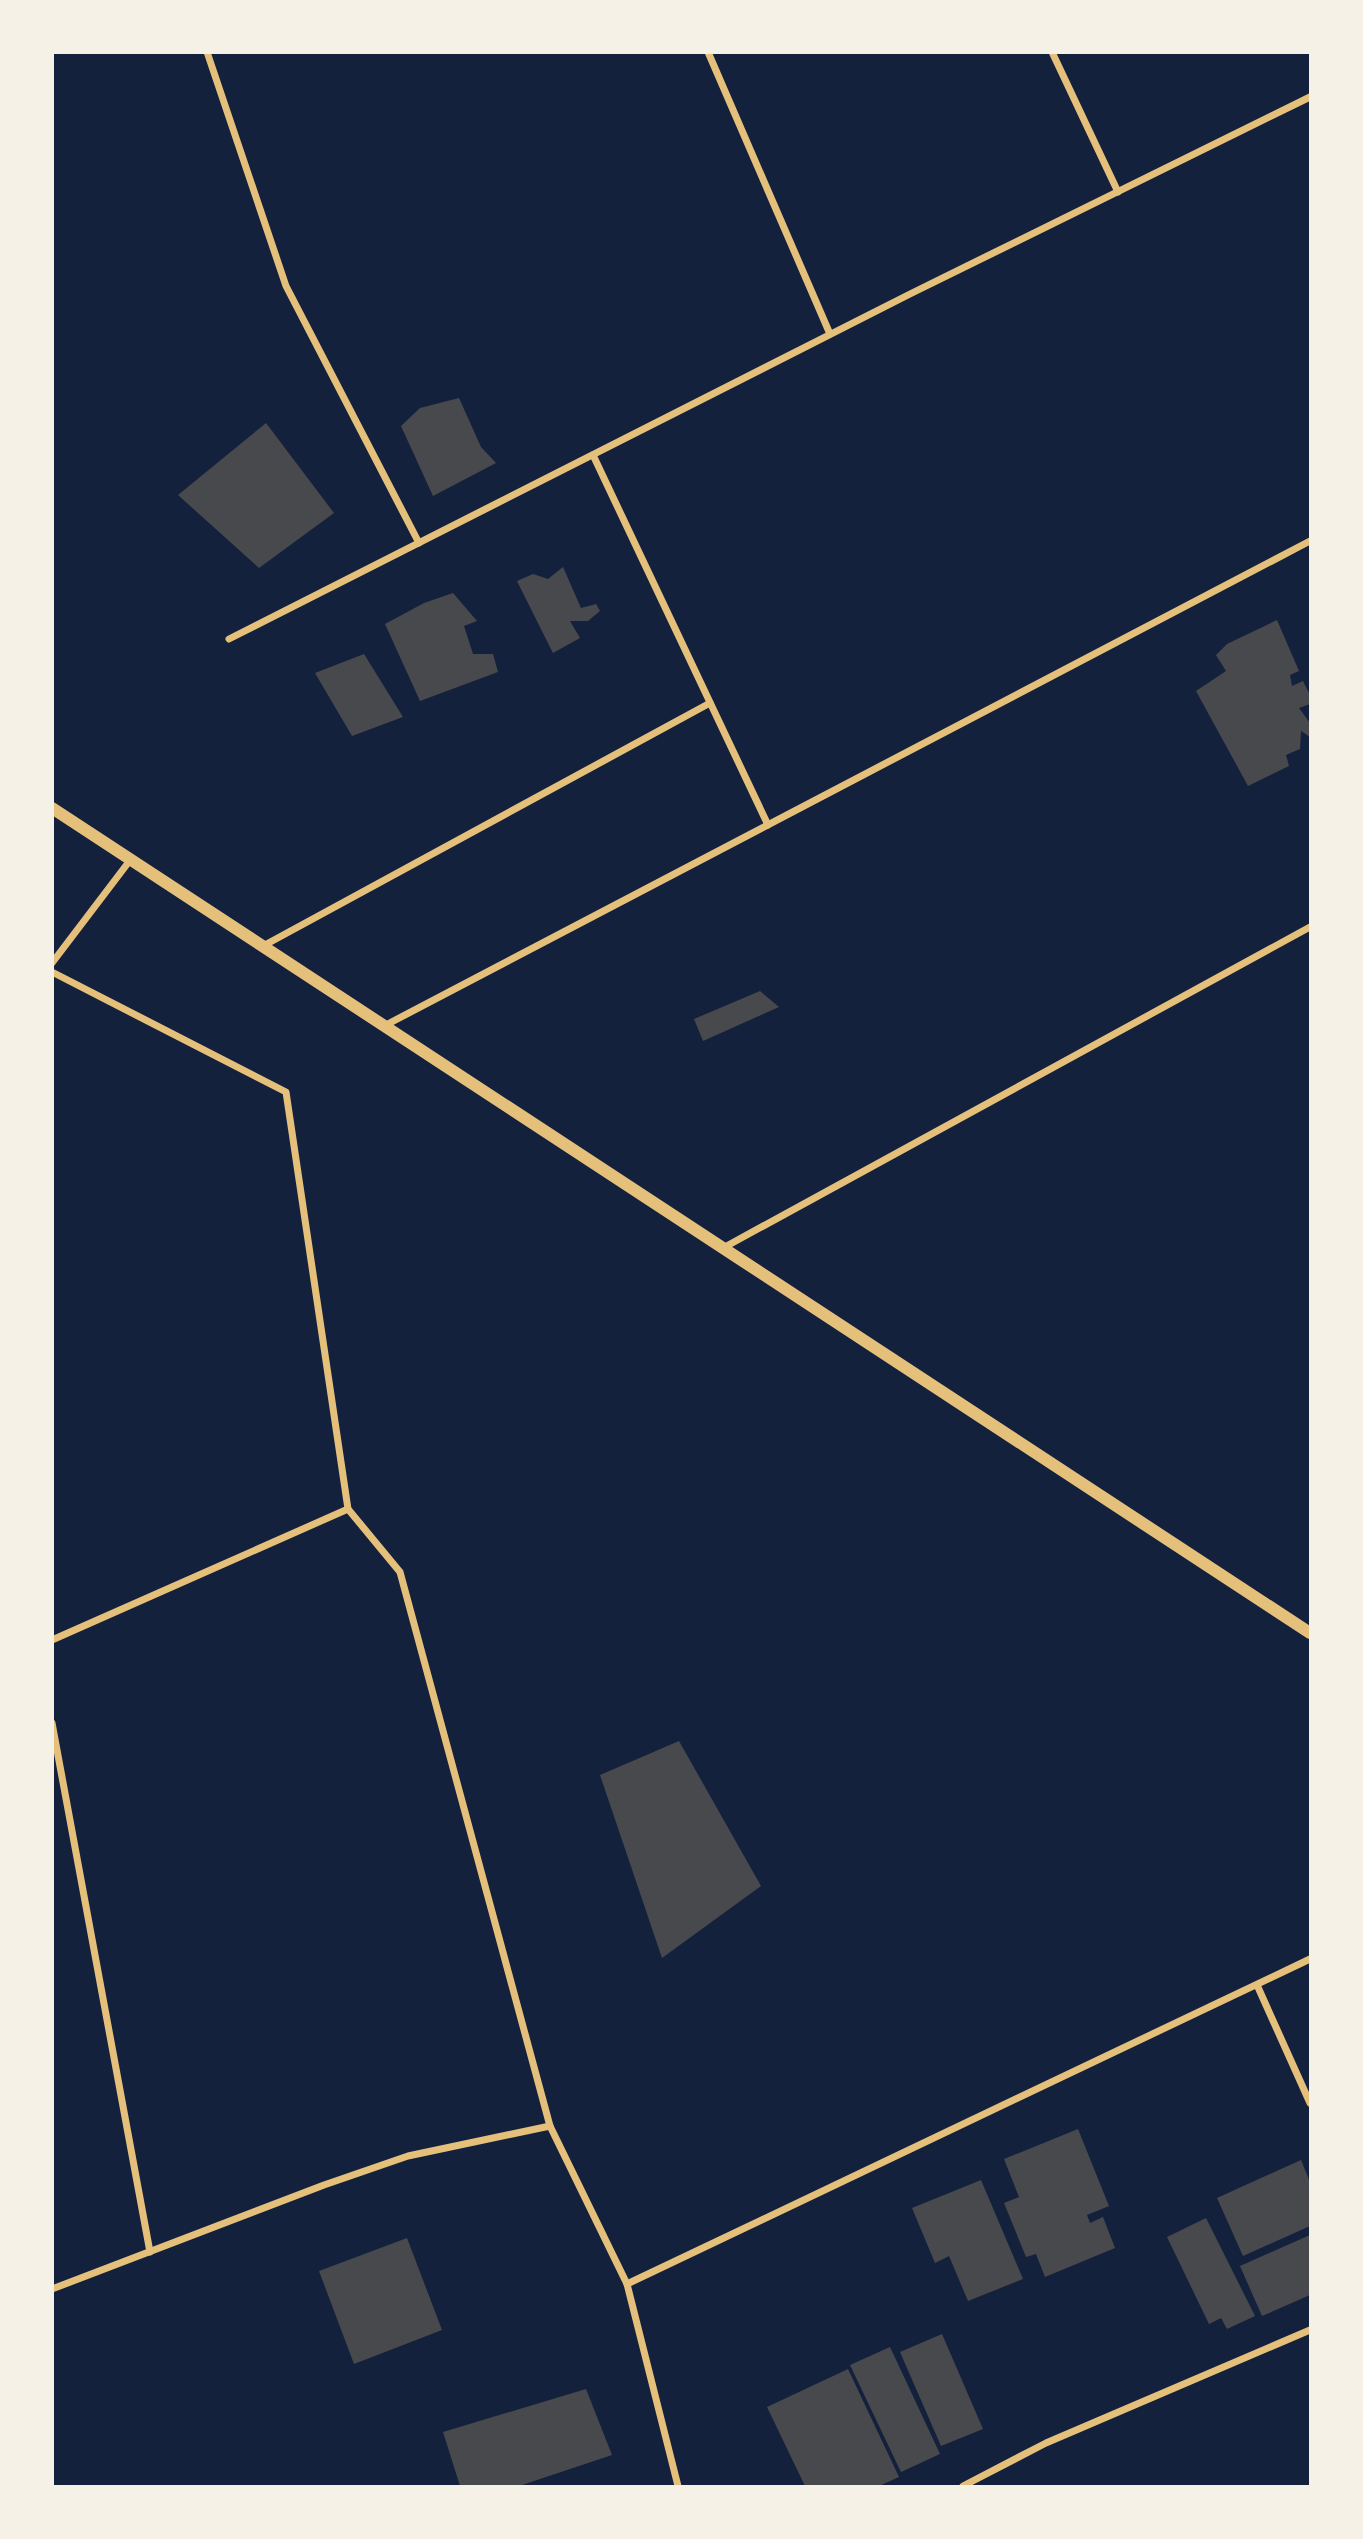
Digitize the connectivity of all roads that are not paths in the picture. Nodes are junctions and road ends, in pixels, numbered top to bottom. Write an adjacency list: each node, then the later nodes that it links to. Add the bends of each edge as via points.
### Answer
1 (207, 52): 9 (street, via 286,286)
2 (708, 52): 6 (street)
3 (1052, 52): 5 (street)
4 (1311, 97): 5 (street)
5 (1118, 192): 6 (street)
6 (830, 334): 7 (street)
7 (593, 454): 9 (street); 11 (street)
8 (1311, 541): 13 (street)
9 (419, 543): 10 (street)
10 (229, 639)
11 (710, 703): 13 (street); 16 (street)
12 (52, 808): 14 (street)
13 (768, 825): 19 (street)
14 (131, 859): 16 (street); 17 (street)
15 (1311, 927): 20 (street)
16 (263, 946): 19 (street)
17 (52, 963)
18 (52, 972): 21 (street, via 286,1092)
19 (384, 1026): 20 (street)
20 (723, 1248): 22 (street)
21 (348, 1509): 23 (street); 28 (street, via 400,1572)
22 (1311, 1633)
23 (52, 1640)
24 (52, 1723): 29 (street)
25 (1311, 1959): 26 (street)
26 (1257, 1985): 27 (street); 30 (street)
27 (1311, 2103)
28 (550, 2126): 29 (street, via 408,2156); 30 (street)
29 (149, 2252): 31 (street)
30 (627, 2284): 33 (street)
31 (52, 2289)
32 (1311, 2330): 34 (street, via 1046,2443)
33 (678, 2487)
34 (962, 2487)

